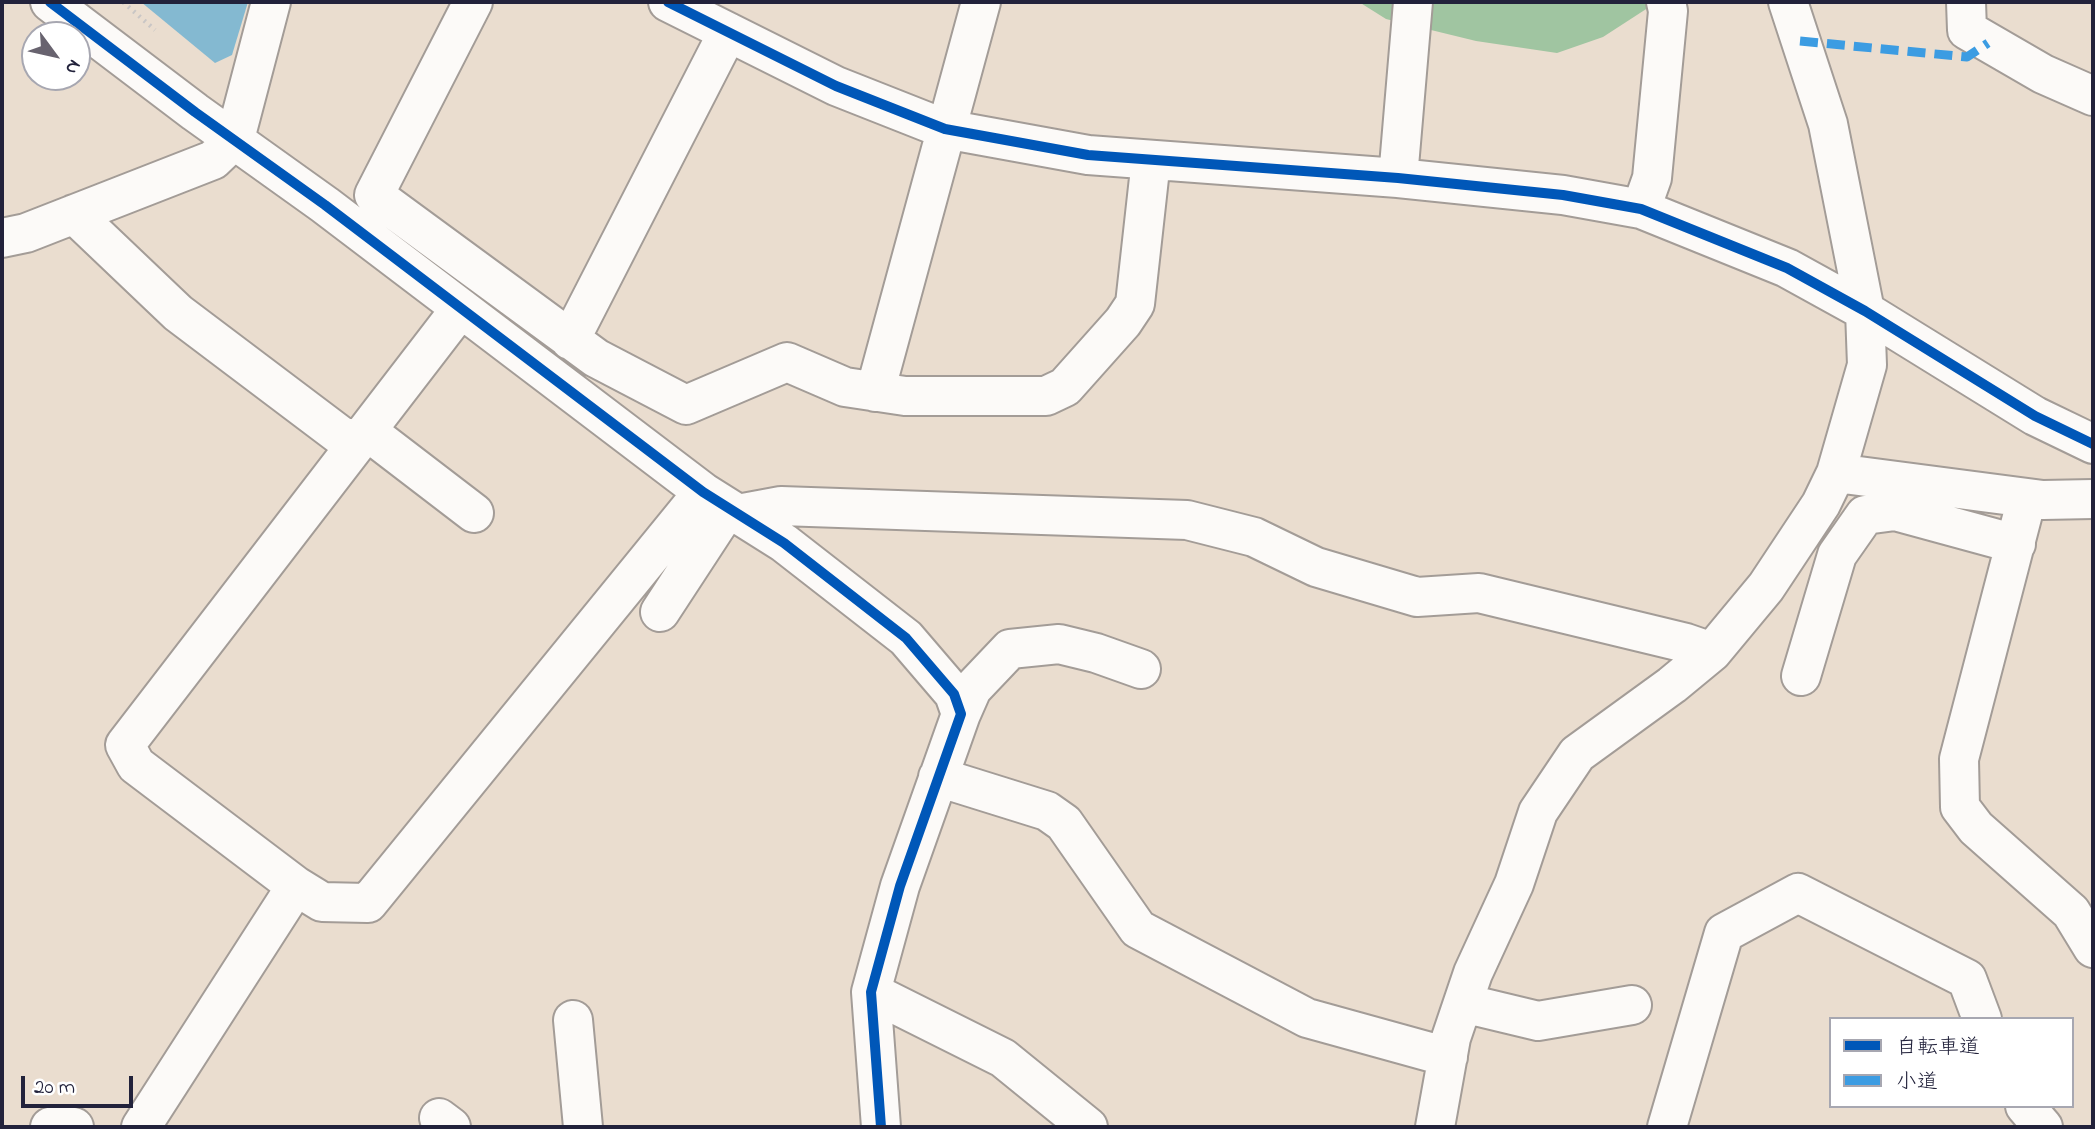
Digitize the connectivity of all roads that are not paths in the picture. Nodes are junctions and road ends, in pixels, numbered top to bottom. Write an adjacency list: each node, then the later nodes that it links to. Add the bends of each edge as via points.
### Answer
1 (50, 2): 13 (street)
2 (271, 2): 13 (street)
3 (473, 2): 21 (street, via 374,195)
4 (668, 2): 10 (street)
5 (981, 2): 12 (street)
6 (1413, 2): 15 (street)
7 (1666, 2): 16 (street, via 1651,178)
8 (1788, 2): 20 (street, via 1828,124)
9 (1966, 2): 11 (street, via 1967,30 2043,74)
10 (728, 32): 12 (street, via 836,86); 21 (street)
11 (2093, 96)
12 (945, 129): 14 (street, via 1088,155); 22 (street)
13 (235, 139): 17 (street, via 214,160); 19 (street)
14 (1151, 160): 15 (street); 22 (street, via 1135,304 1065,387 1046,396)
15 (1398, 177): 16 (street, via 1563,195)
16 (1640, 209): 20 (street, via 1787,268)
17 (74, 214): 18 (street); 23 (street, via 178,313 341,436)
18 (2, 238)
19 (461, 308): 23 (street); 28 (street)
20 (1865, 311): 24 (street, via 2035,416); 25 (street, via 1867,365)
21 (570, 340): 22 (street, via 686,405 786,362 845,387)
22 (875, 392)
23 (363, 436): 29 (street); 37 (street, via 125,745 136,765)
24 (2093, 444)
25 (1836, 473): 26 (street); 32 (street, via 1766,587)
26 (2027, 498): 27 (street); 30 (street)
27 (2093, 499)
28 (723, 505): 31 (street); 32 (street, via 1187,520 1254,537 1315,567 1417,597 1479,593); 35 (street, via 784,543 906,638 954,694); 37 (street, via 368,903 322,902)
29 (474, 513)
30 (2016, 544): 34 (street, via 1895,511 1865,516 1837,555); 38 (street, via 1959,759 1959,807 1976,828 2071,912)
31 (660, 612)
32 (1712, 652): 40 (street, via 1577,754 1538,812 1514,884)
33 (1141, 669): 35 (street, via 1059,644 1010,649 972,689)
34 (1801, 676)
35 (961, 714): 36 (street)
36 (938, 778): 39 (street, via 900,886); 44 (street, via 1047,811 1064,823 1138,929 1307,1018)
37 (296, 886): 48 (street)
38 (2093, 948)
39 (871, 992): 50 (street); 51 (street, via 1003,1058)
40 (1463, 1003): 41 (street, via 1538,1021); 44 (street)
41 (1632, 1005)
42 (1981, 1017): 53 (street, via 1966,979 1798,894 1724,933)
43 (573, 1020): 49 (street)
44 (1448, 1057): 52 (street)
45 (2027, 1108): 54 (street)
46 (50, 1127): 47 (street)
47 (74, 1127)
48 (141, 1127)
49 (583, 1127)
50 (881, 1127)
51 (1088, 1127)
52 (1435, 1127)
53 (1667, 1127)
54 (2043, 1127)

